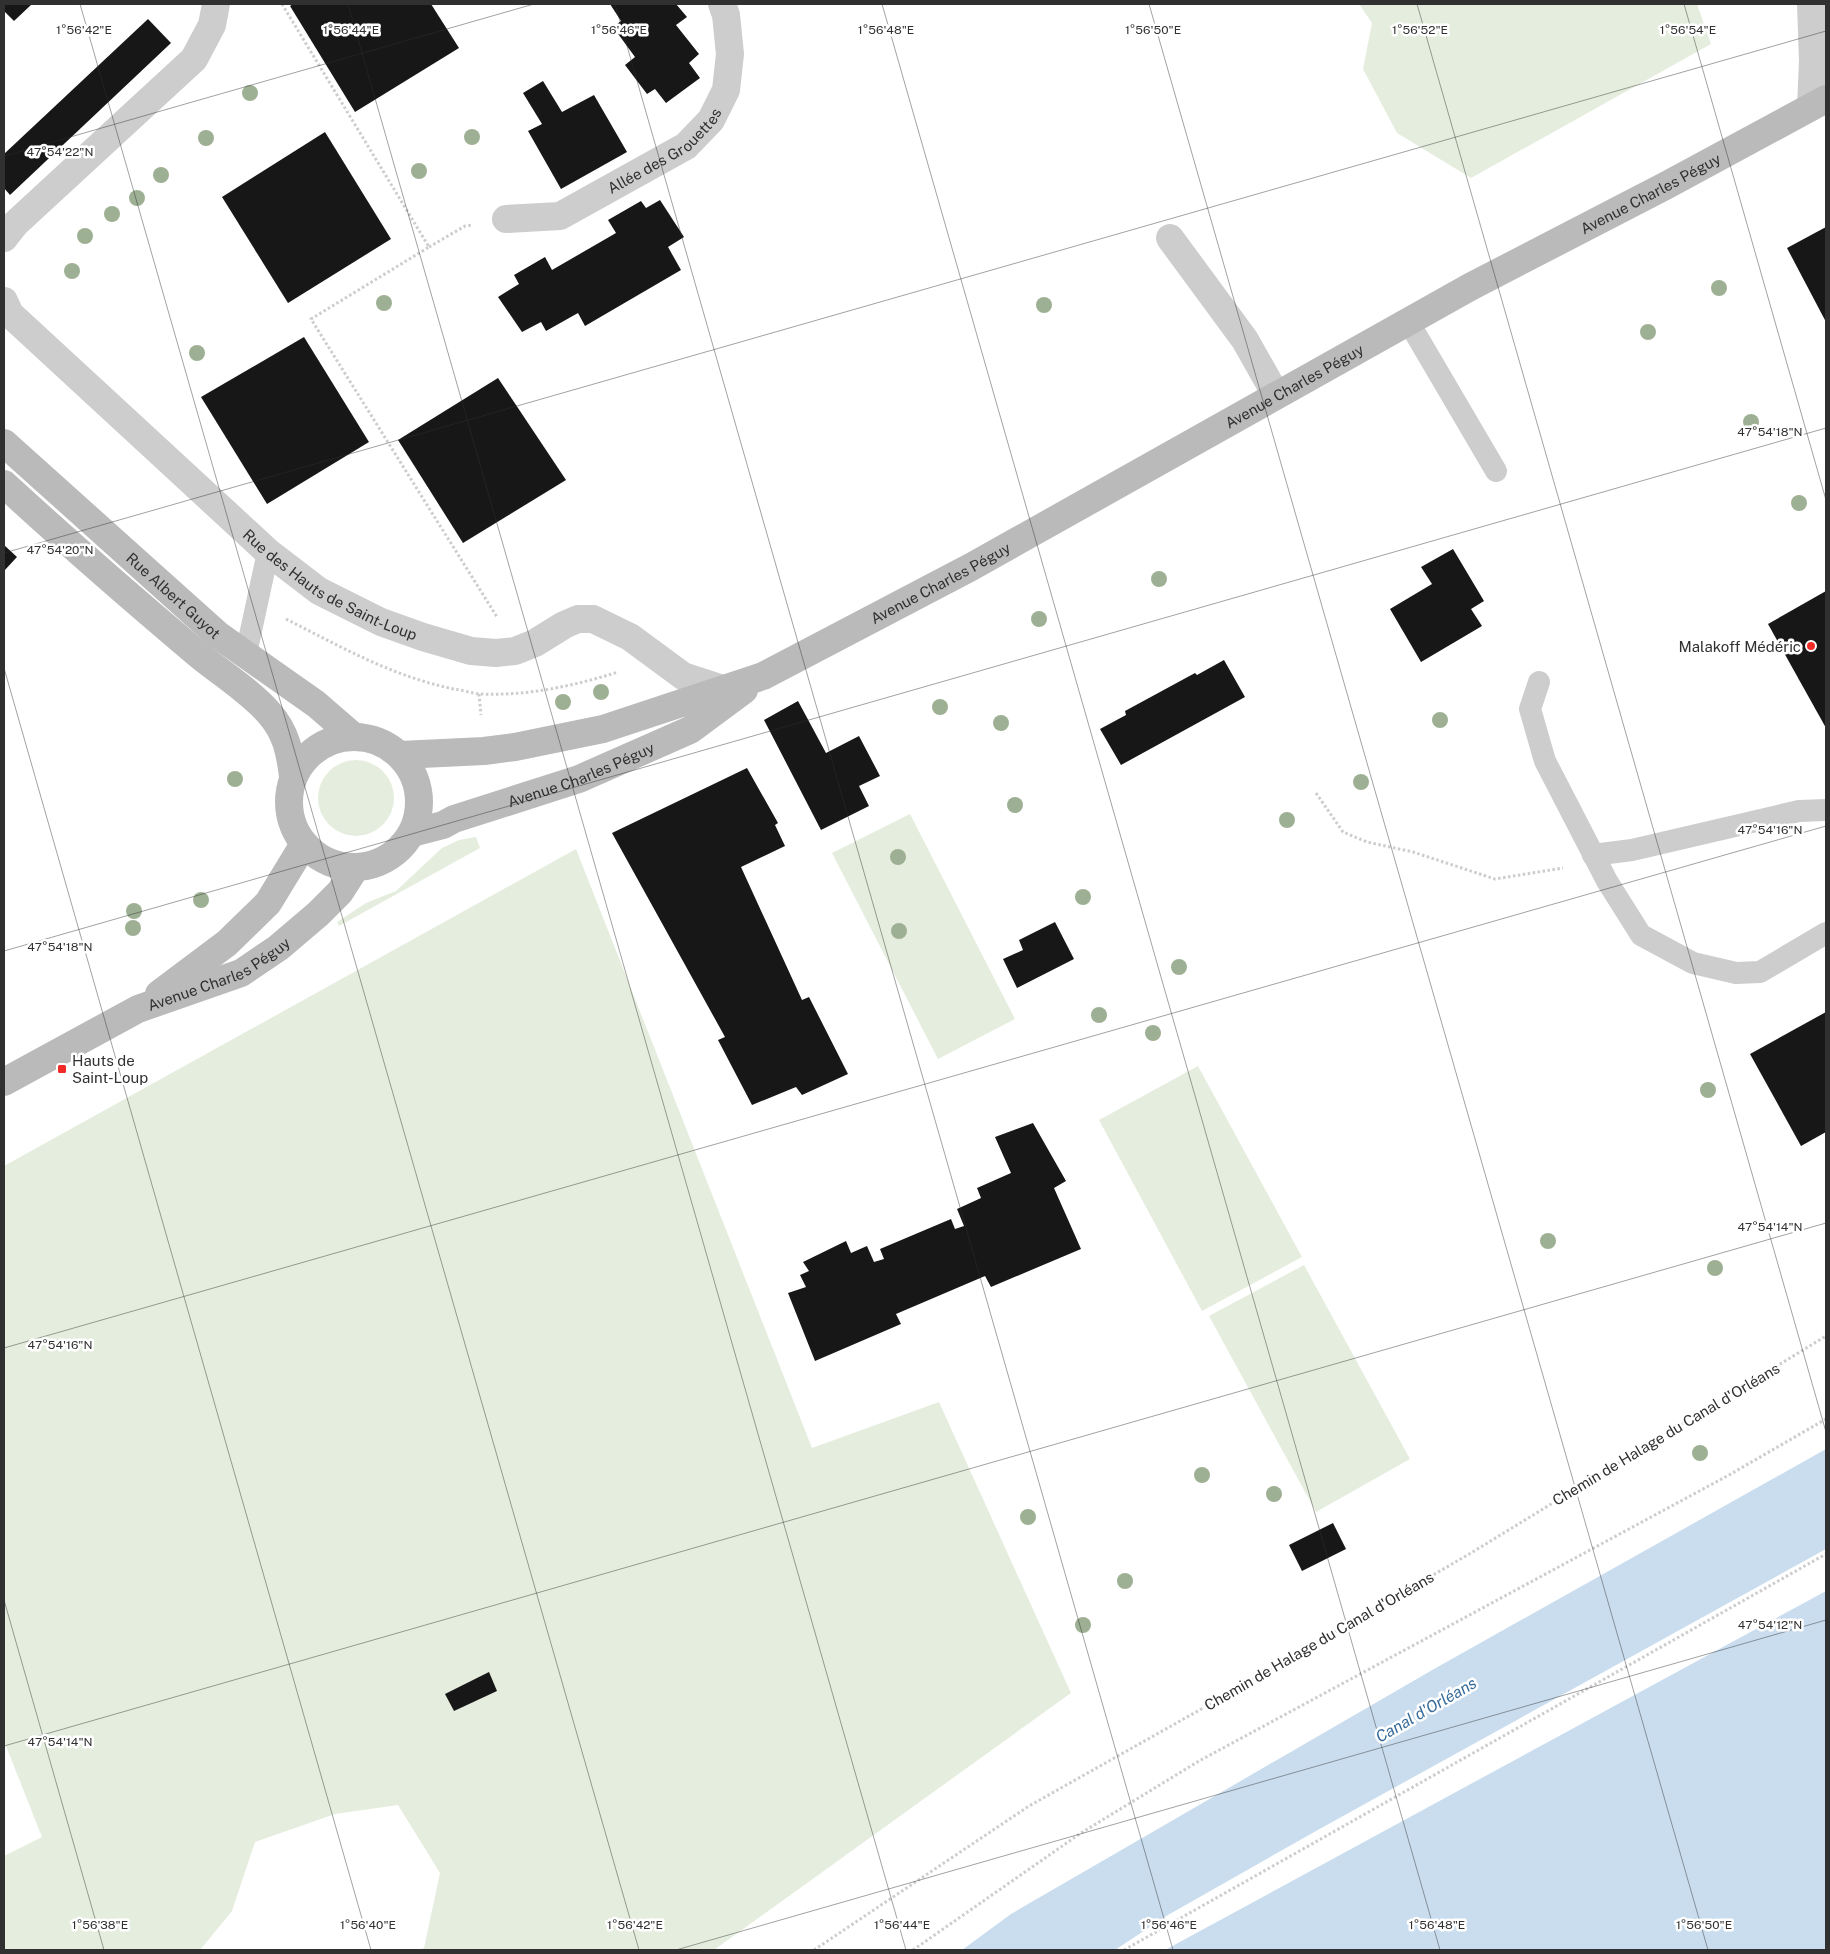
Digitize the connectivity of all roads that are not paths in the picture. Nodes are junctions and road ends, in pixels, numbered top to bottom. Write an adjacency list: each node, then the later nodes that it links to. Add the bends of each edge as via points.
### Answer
1 (216, 4): 6 (street, via 212,25 194,59 15,224)
2 (722, 4): 5 (street, Allée des Grouettes, via 730,54 726,90 711,120 686,146 560,216)
3 (1811, 4): 4 (street)
4 (1818, 103): 9 (main road, Avenue Charles Péguy)
5 (506, 219)
6 (4, 238)
7 (1170, 238): 10 (street, via 1245,340)
8 (4, 301): 14 (street, Rue des Hauts de Saint-Loup, via 10,314)
9 (1408, 321): 10 (main road, Avenue Charles Péguy); 12 (lane)
10 (1276, 395): 16 (main road, Avenue Charles Péguy, via 971,568)
11 (4, 443): 15 (main road, Rue Albert Guyot, via 218,635)
12 (1496, 471)
13 (4, 484): 21 (main road, Rue Albert Guyot, via 270,714 290,749)
14 (268, 552): 15 (lane); 18 (street, Rue des Hauts de Saint-Loup, via 318,591 381,622 423,637 471,651 515,651 578,619 593,619 630,636 684,676)
15 (246, 654): 19 (main road, Rue Albert Guyot, via 316,704)
16 (763, 676): 18 (main road, Avenue Charles Péguy); 23 (main road, Avenue Charles Péguy, via 690,730 579,779)
17 (1539, 682): 25 (lane, via 1530,709 1545,761)
18 (723, 689): 20 (main road, Avenue Charles Péguy, via 603,729 516,748)
19 (352, 736): 20 (main road, via 370,738); 21 (main road, via 334,739 317,747)
20 (400, 755): 23 (main road, via 412,772 419,792 418,813)
21 (293, 776): 24 (main road, via 290,818)
22 (1826, 810): 25 (lane, via 1799,811)
23 (412, 833): 26 (main road, via 397,851 378,863)
24 (304, 844): 26 (main road, via 319,857 337,865); 28 (main road, Avenue Charles Péguy, via 268,903 226,943)
25 (1595, 858): 27 (lane, via 1641,935 1693,963 1736,973 1760,972)
26 (356, 867): 28 (main road, Avenue Charles Péguy, via 340,892 318,914 278,948 241,973)
27 (1826, 933)
28 (138, 1010): 29 (main road, Avenue Charles Péguy)
29 (4, 1082)

